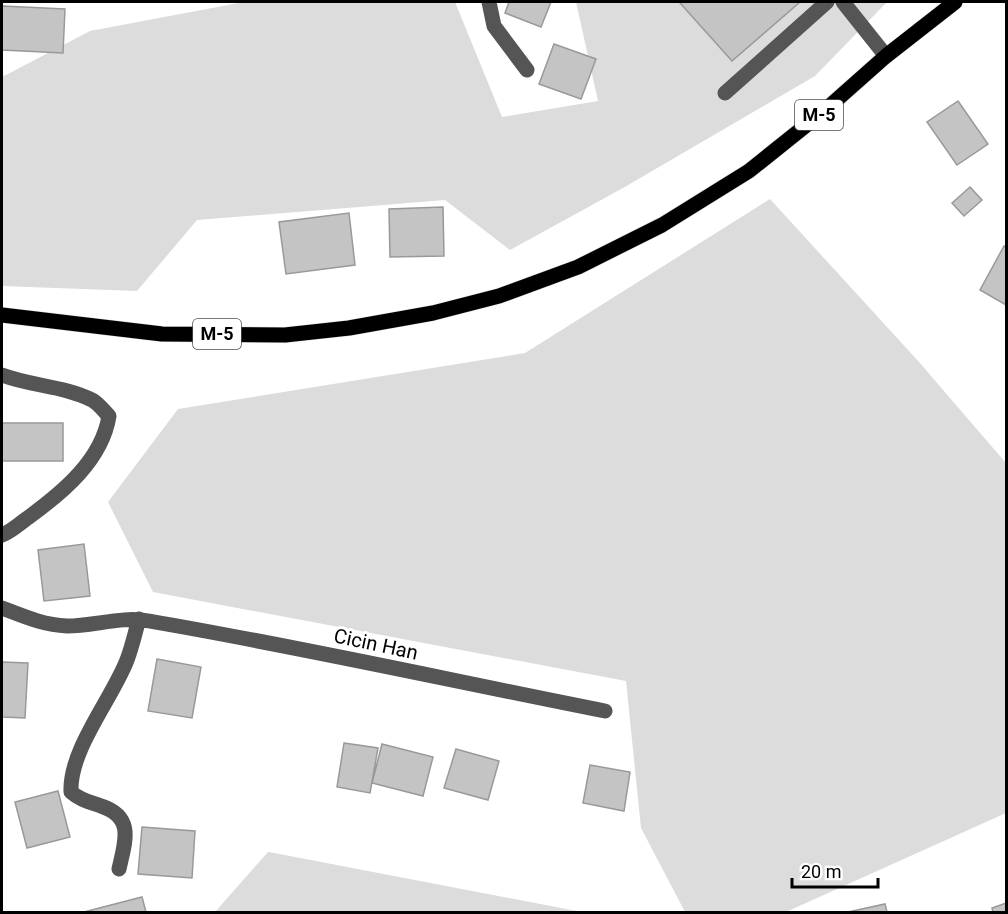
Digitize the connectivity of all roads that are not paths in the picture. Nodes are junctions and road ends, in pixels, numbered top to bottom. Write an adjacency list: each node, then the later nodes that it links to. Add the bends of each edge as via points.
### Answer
1 (489, 2): 6 (street, via 495,26)
2 (827, 2): 7 (street)
3 (843, 2): 5 (street)
4 (955, 2): 5 (main road, M-5)
5 (886, 56): 8 (main road, M-5, via 749,171 662,225 578,267 499,296 433,313 285,335 162,334)
6 (527, 70)
7 (725, 93)
8 (2, 315)
9 (2, 375): 10 (street, via 94,401 110,416 107,432 79,473 58,496)
10 (2, 535)
11 (2, 608): 12 (street, Cicin Han, via 38,622 67,626)
12 (139, 619): 13 (street, Cicin Han); 14 (street, via 127,660 83,746 71,779 72,792 79,799 111,810 124,822 126,837)
13 (604, 711)
14 (119, 869)

